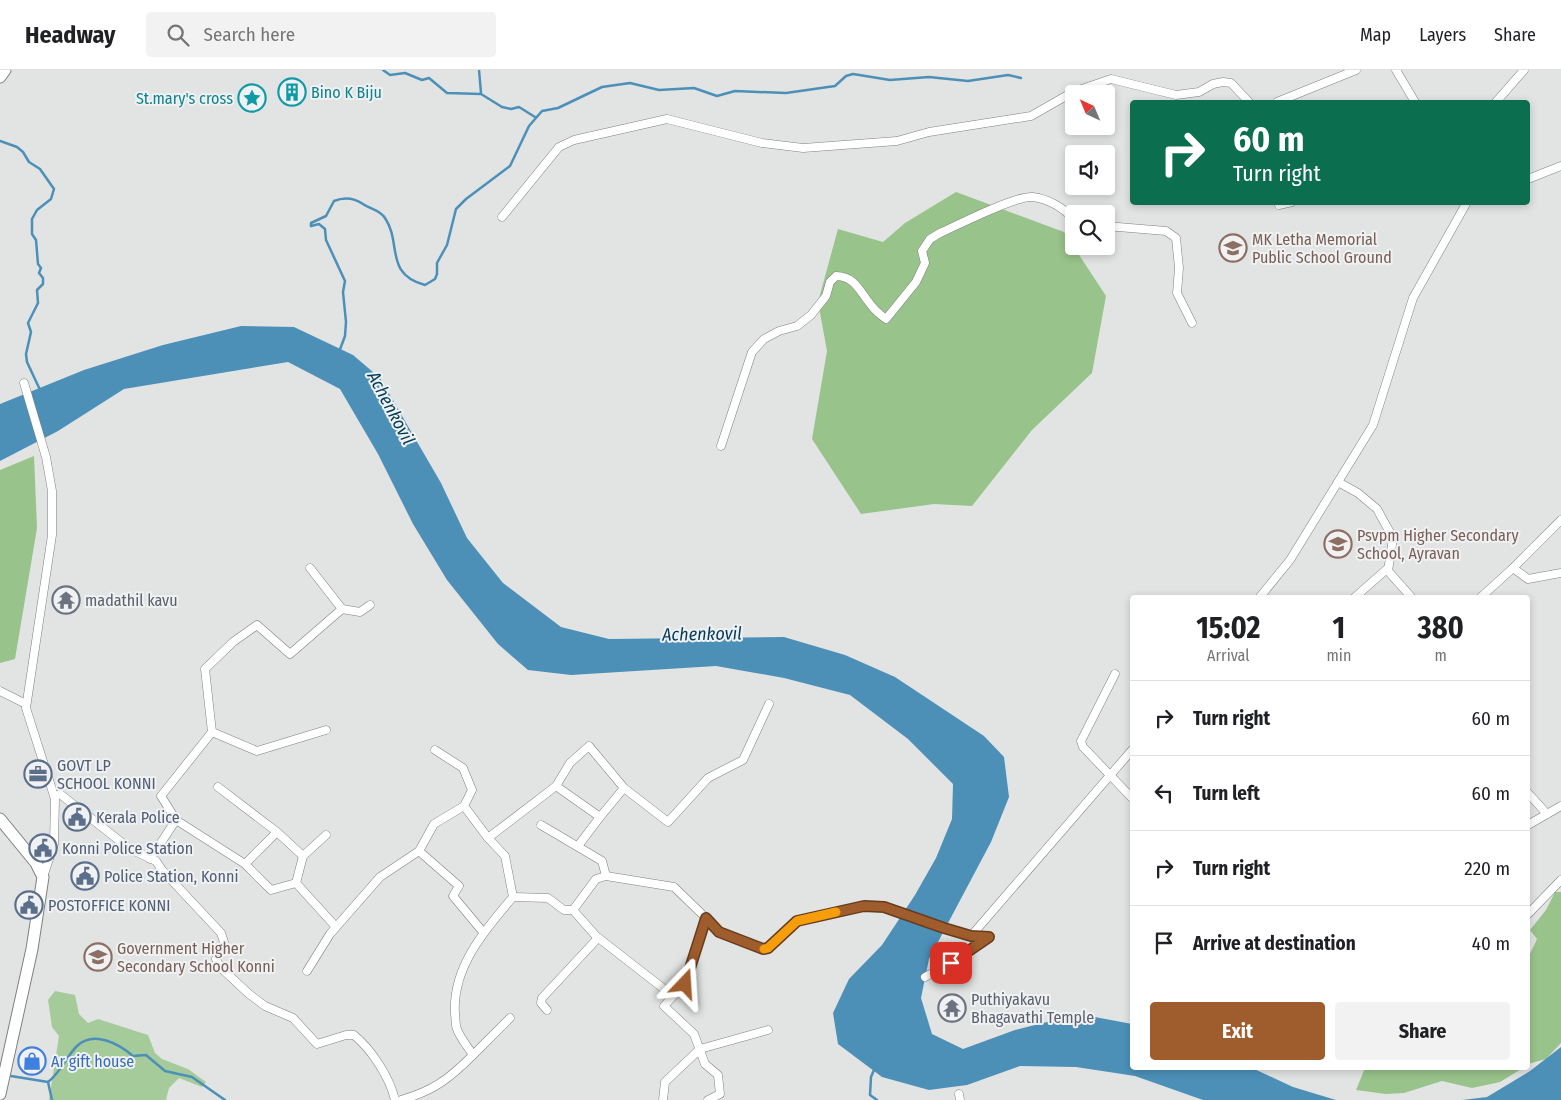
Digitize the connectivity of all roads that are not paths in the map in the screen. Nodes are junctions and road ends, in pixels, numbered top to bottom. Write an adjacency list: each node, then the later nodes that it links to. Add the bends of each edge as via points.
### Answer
1 (5, 70): 5 (main road)
2 (1356, 70): 7 (street)
3 (1396, 70): 8 (street)
4 (1524, 70): 9 (street)
5 (0, 77)
6 (1247, 100): 14 (street, via 1230,83 1213,84 1199,92 1176,95 1110,79 1073,92 1031,116 929,132 897,141 803,148 762,142 667,119 582,138 559,147)
7 (1282, 100)
8 (1414, 100)
9 (1498, 100)
10 (1561, 166): 11 (street)
11 (1530, 178)
12 (1465, 205): 19 (street, via 1413,298 1373,426)
13 (1065, 211): 18 (street, via 1032,197 1010,202 940,233 922,251 925,264 916,282 886,319 872,307 854,282 846,276 836,276 830,282 826,296 810,315 797,326 764,339 752,352)
14 (502, 217)
15 (1115, 227): 16 (street, via 1166,231 1176,238 1177,293)
16 (1192, 322)
17 (24, 383): 33 (street, via 46,457 52,490 52,535)
18 (721, 446)
19 (1338, 482): 22 (street, via 1378,508 1393,538); 25 (street, via 1290,560)
20 (1561, 520): 23 (street)
21 (310, 568): 30 (street)
22 (1388, 568): 26 (street); 27 (street)
23 (1513, 568): 24 (street, via 1528,579); 28 (street)
24 (1561, 573)
25 (1261, 595)
26 (1357, 595)
27 (1409, 595)
28 (1483, 595)
29 (370, 605): 30 (street, via 360,612)
30 (342, 609): 36 (street, via 290,654 256,625 233,642 205,669)
31 (1115, 674): 39 (street, via 1081,741)
32 (0, 691): 33 (street)
33 (26, 704): 63 (street, via 55,799 54,844)
34 (769, 704): 42 (street, via 743,760 708,778 668,822)
35 (326, 730): 36 (street, via 257,751)
36 (212, 732): 51 (street, via 161,796)
37 (435, 750): 46 (street, via 462,768 472,790)
38 (1130, 752): 39 (street)
39 (1110, 776): 45 (street); 72 (street)
40 (556, 786): 42 (street, via 570,763 589,746); 49 (street); 56 (street)
41 (218, 787): 54 (street)
42 (624, 788): 49 (street)
43 (60, 794): 60 (street, via 120,842)
44 (1530, 795): 48 (street)
45 (1130, 796)
46 (464, 806): 56 (street); 58 (street, via 434,824)
47 (1561, 806): 48 (street)
48 (1547, 814): 53 (street)
49 (600, 817): 57 (street)
50 (0, 819): 63 (main road, via 36,863)
51 (176, 820): 60 (street); 61 (street)
52 (541, 825): 57 (street)
53 (1530, 825)
54 (277, 832): 59 (street); 61 (street)
55 (326, 836): 59 (street)
56 (488, 838): 66 (street, via 505,856)
57 (578, 846): 62 (street, via 602,861)
58 (419, 851): 70 (street, via 380,877); 71 (street, via 459,886 453,896)
59 (303, 856): 65 (street)
60 (150, 859): 83 (street, via 156,861 221,933 224,942 216,959 220,967 265,1006 293,1018 317,1044 354,1035 382,1071)
61 (245, 864): 65 (street, via 271,890)
62 (606, 876): 67 (street, via 596,879); 69 (street, via 674,887)
63 (43, 877): 82 (main road, via 32,949)
64 (1561, 880): 68 (street)
65 (296, 883): 70 (street)
66 (513, 897): 67 (street, via 548,898 564,910); 71 (street)
67 (574, 910): 73 (street)
68 (1530, 912)
69 (706, 918): 72 (street, via 719,932 763,949 797,921 864,906 884,907); 76 (street, via 685,984)
70 (336, 927): 74 (street)
71 (483, 932): 81 (street, via 464,967 454,999 456,1028)
72 (971, 936): 75 (street, via 989,937 964,956)
73 (598, 938): 76 (street); 77 (street, via 542,998 541,1003)
74 (307, 971)
75 (925, 977)
76 (673, 996): 80 (street, via 664,1006 694,1034)
77 (547, 1010)
78 (510, 1018): 81 (street)
79 (768, 1030): 80 (street)
80 (700, 1049): 85 (street, via 665,1082); 86 (street, via 705,1064 718,1075 720,1094)
81 (473, 1055): 84 (street, via 451,1077 434,1088)
82 (0, 1094)
83 (395, 1100)
84 (401, 1100)
85 (663, 1100)
86 (708, 1100)

